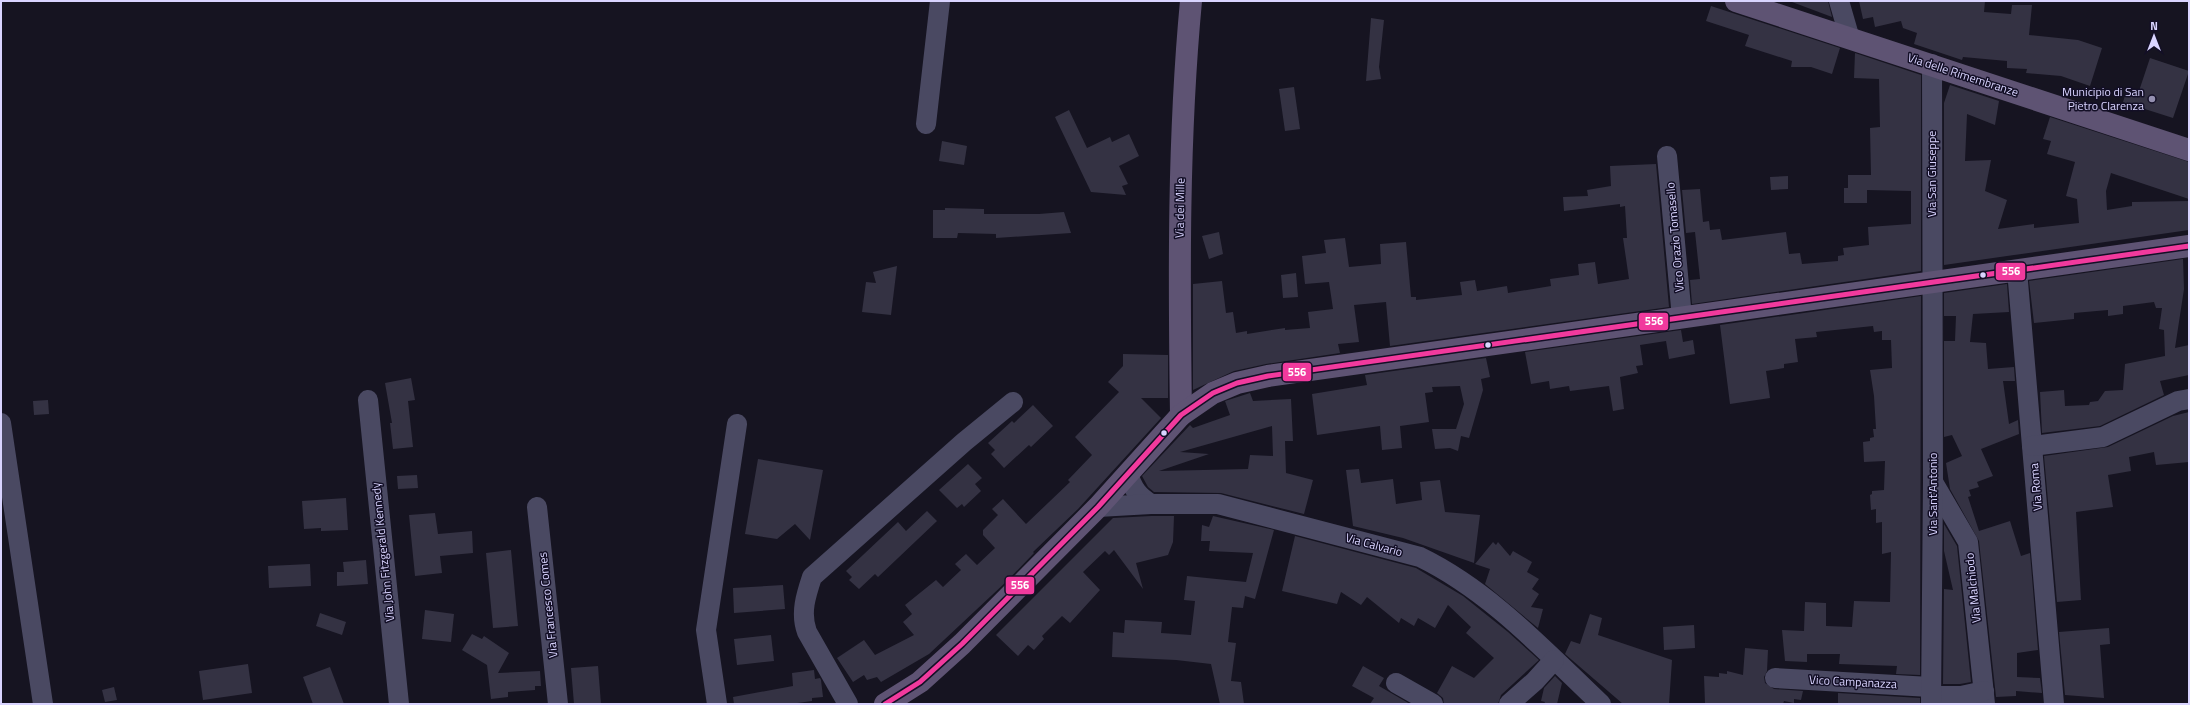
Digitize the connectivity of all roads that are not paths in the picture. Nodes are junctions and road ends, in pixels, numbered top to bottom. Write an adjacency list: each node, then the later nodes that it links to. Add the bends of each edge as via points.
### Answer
1 (940, 1): 7 (street)
2 (1191, 1): 17 (main road, Via dei Mille, via 1181,126)
3 (1736, 1): 5 (main road, Via delle Rimembranze)
4 (1839, 1): 5 (street)
5 (1850, 39): 6 (main road, Via delle Rimembranze)
6 (1932, 64): 8 (main road, Via delle Rimembranze); 12 (street, Via San Giuseppe)
7 (926, 124)
8 (2189, 150)
9 (1667, 156): 13 (street, Vico Orazio Tomasello)
10 (2189, 246): 11 (main road)
11 (2017, 270): 12 (main road); 20 (street, Via Roma)
12 (1932, 283): 13 (main road); 22 (street, Via Sant'Antonio)
13 (1682, 318): 17 (main road, via 1268,376 1238,382 1213,393)
14 (2189, 399): 20 (street, via 2178,401 2103,437)
15 (368, 400): 32 (street, Via John Fitzgerald Kennedy)
16 (1013, 402): 35 (street, via 812,576 803,620 807,632)
17 (1181, 414): 21 (main road)
18 (1, 423): 31 (street)
19 (737, 424): 34 (street, via 706,630)
20 (2032, 446): 40 (street, Via Roma)
21 (1128, 474): 23 (street, via 1133,489); 25 (main road)
22 (1933, 482): 29 (street, Via Sant'Antonio); 30 (street, Via Malchiodo, via 1968,542)
23 (1151, 504): 25 (street, Via Calvario); 26 (street, Via Calvario, via 1218,504 1420,557 1446,570 1506,614)
24 (537, 507): 33 (street, Via Francesco Comes)
25 (1098, 507): 36 (main road, via 962,644 920,682)
26 (1554, 660): 38 (street); 39 (street, Via Calvario)
27 (1775, 678): 29 (street, Vico Campanazza)
28 (1396, 683): 37 (street)
29 (1931, 696): 30 (street, Vico Campanazza)
30 (1984, 698)
31 (44, 704)
32 (399, 704)
33 (558, 704)
34 (717, 704)
35 (848, 704)
36 (885, 704)
37 (1433, 704)
38 (1509, 704)
39 (1601, 704)
40 (2054, 704)

